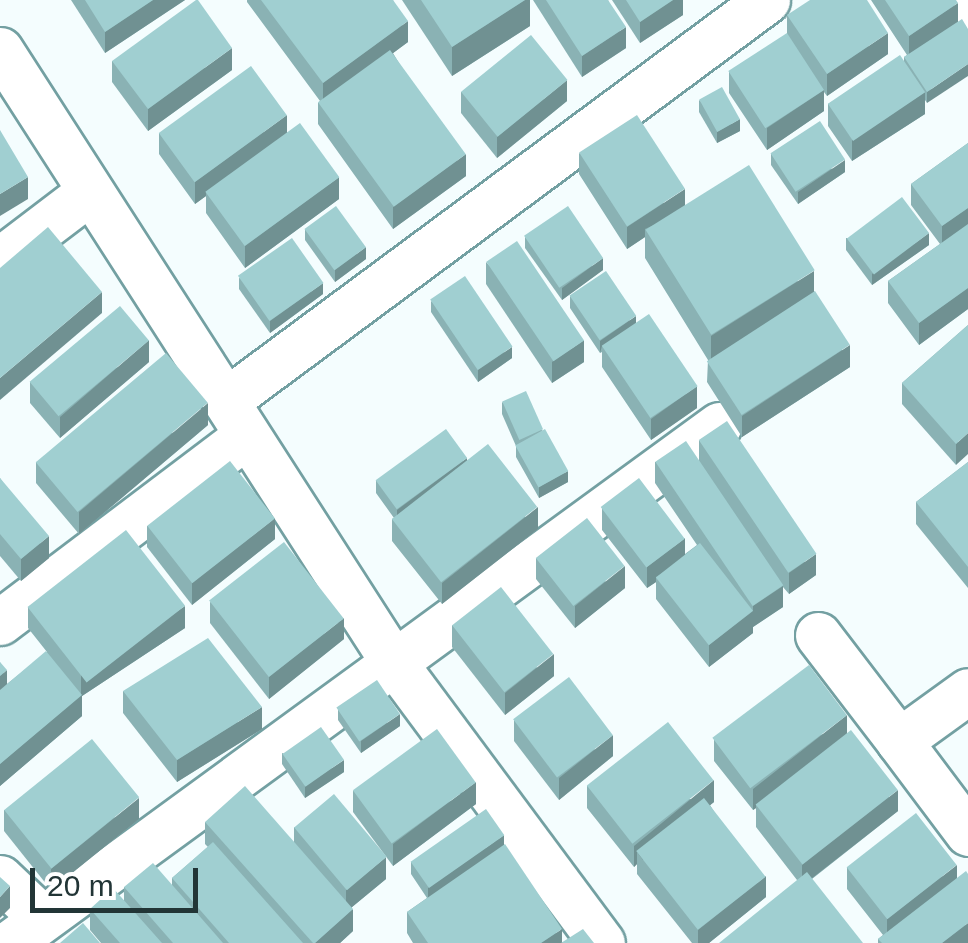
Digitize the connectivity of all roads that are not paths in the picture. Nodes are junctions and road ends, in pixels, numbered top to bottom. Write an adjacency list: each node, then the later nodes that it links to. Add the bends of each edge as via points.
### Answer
1 (768, 0): 7 (street)
2 (961, 0): 3 (street)
3 (968, 10)
4 (0, 50): 5 (street)
5 (88, 193): 6 (street); 7 (street)
6 (0, 260)
7 (237, 418): 9 (street); 11 (street)
8 (719, 425): 11 (street)
9 (0, 622)
10 (818, 634): 13 (street)
11 (392, 660): 16 (street); 17 (street)
12 (968, 690): 13 (street)
13 (899, 741): 14 (street)
14 (968, 833)
15 (0, 878): 16 (street)
16 (26, 930)
17 (602, 943)

